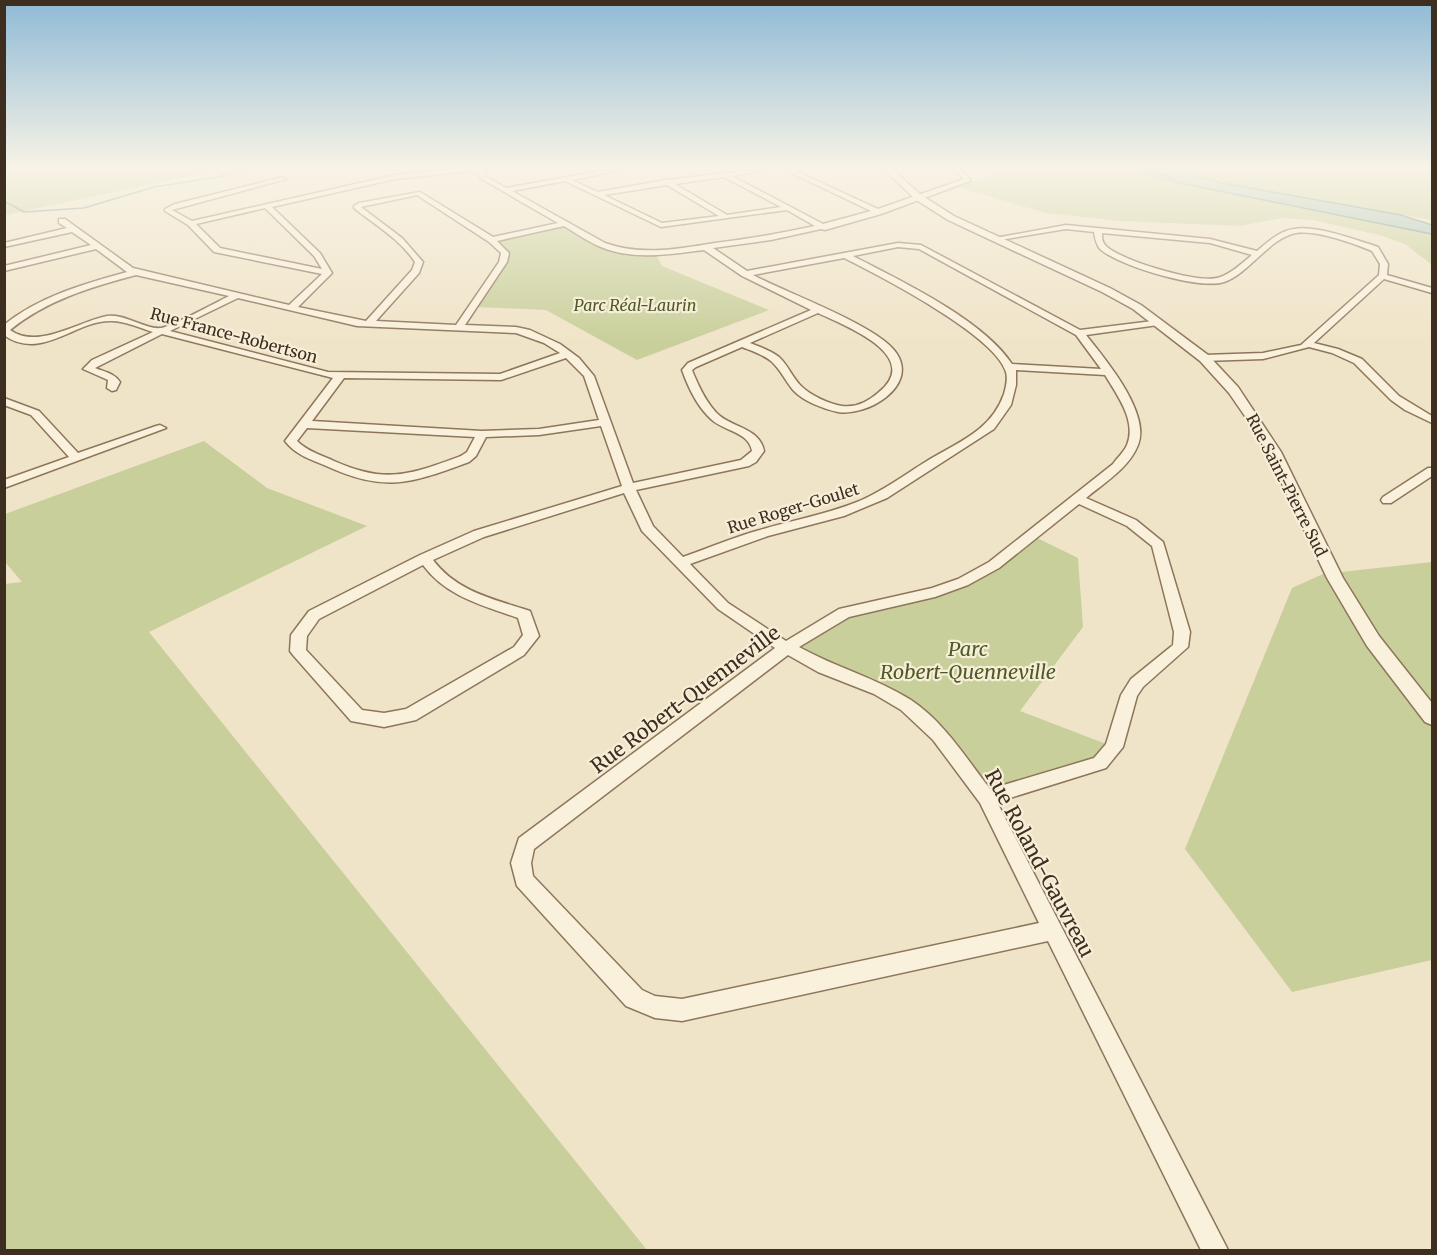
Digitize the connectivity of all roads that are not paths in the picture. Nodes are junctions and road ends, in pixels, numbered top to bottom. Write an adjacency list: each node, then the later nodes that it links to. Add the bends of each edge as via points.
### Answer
1 (65, 226): 16 (street, Rue Roland-Gauvreau)
2 (68, 226): 17 (street, Rue Roland-Gauvreau)
3 (193, 226): 23 (street, via 224,253)
4 (287, 226): 23 (street, via 317,255)
5 (381, 226): 31 (street, via 419,262 416,271)
6 (470, 226): 15 (street)
7 (558, 226): 15 (street)
8 (568, 226): 18 (street, via 617,250 656,254)
9 (821, 226): 12 (street)
10 (833, 226): 12 (street)
11 (966, 226): 14 (street, Rue Saint-Pierre Sud)
12 (825, 228): 18 (street)
13 (1098, 230): 14 (street, via 1055,228); 19 (street, via 1210,241); 19 (street, via 1104,248 1162,272 1204,281 1221,280)
14 (994, 239): 30 (street, Rue Saint-Pierre Sud, via 1106,290)
15 (492, 240): 32 (street, via 505,253 503,262)
16 (4, 245)
17 (98, 246): 21 (street); 22 (street, Rue Roland-Gauvreau)
18 (706, 247): 24 (street)
19 (1259, 254): 25 (street, via 1294,231 1375,249 1384,264)
20 (847, 256): 24 (street); 35 (street, Rue Robert-Quenneville, via 912,245 921,247); 40 (street, via 980,334)
21 (4, 269)
22 (136, 272): 27 (street, Rue Roland-Gauvreau); 33 (street, Rue France-Robertson, via 86,286 40,305)
23 (328, 273): 28 (street)
24 (746, 274): 29 (street)
25 (1383, 276): 26 (street); 37 (street)
26 (1432, 291)
27 (238, 295): 28 (street, Rue Roland-Gauvreau); 34 (street)
28 (292, 308): 31 (street, Rue Roland-Gauvreau)
29 (818, 310): 36 (street); 36 (street, via 871,336 892,352 899,372 887,391 857,408 836,408 799,389 776,359)
30 (1158, 322): 35 (street); 39 (street, Rue Saint-Pierre Sud)
31 (368, 324): 32 (street, Rue Roland-Gauvreau)
32 (459, 327): 38 (street, Rue Roland-Gauvreau, via 527,332)
33 (4, 330): 34 (street, Rue France-Robertson, via 29,342 90,321 112,318)
34 (164, 331): 42 (street, Rue France-Robertson, via 302,370); 43 (street, via 88,369 112,378)
35 (1079, 333): 41 (street, Rue Robert-Quenneville)
36 (743, 344): 53 (street, via 692,365 687,373 712,414 757,444 756,455 734,466)
37 (1308, 344): 39 (street, via 1263,356); 45 (street, via 1358,361 1395,398)
38 (567, 354): 42 (street, Rue France-Robertson, via 501,377); 46 (street, Rue Roland-Gauvreau, via 589,376)
39 (1204, 358): 59 (street, Rue Saint-Pierre Sud, via 1234,390 1256,422 1335,578 1373,641)
40 (1010, 367): 41 (street); 57 (street, Rue Roger-Goulet, via 1008,404 995,424 900,486 862,505 762,533)
41 (1108, 372): 54 (street, Rue Robert-Quenneville, via 1131,411 1136,430 1132,446 1117,467)
42 (340, 375): 47 (street)
43 (112, 388)
44 (4, 401): 50 (street, via 34,413)
45 (1432, 420)
46 (605, 422): 49 (street, via 539,432); 53 (street, Rue Roland-Gauvreau)
47 (302, 424): 49 (street); 49 (street, via 292,438 294,445 338,466 384,480 465,459 476,449)
48 (160, 428): 50 (street)
49 (482, 434)
50 (75, 458): 52 (street)
51 (1432, 471): 55 (street)
52 (4, 483)
53 (630, 488): 56 (street, via 479,534); 57 (street, Rue Roland-Gauvreau, via 647,528)
54 (1078, 499): 58 (street, Rue Robert-Quenneville, via 994,565 963,582 844,613); 60 (street, via 1137,526 1158,545 1182,632 1180,646 1137,683 1129,695 1114,747 1100,763)
55 (1387, 500)
56 (425, 558): 56 (street, via 314,615 299,635 298,651 357,716 384,720 410,715 519,651 531,636 525,615 460,594 434,572)
57 (681, 562): 58 (street, Rue Roland-Gauvreau, via 723,606)
58 (786, 648): 60 (street, Rue Roland-Gauvreau, via 908,706 939,735); 61 (street, Rue Robert-Quenneville, via 526,844 521,863 524,880 634,998 655,1007 682,1010)
59 (1432, 717)
60 (986, 798): 61 (street, Rue Roland-Gauvreau)
61 (1052, 930): 62 (street, Rue Roland-Gauvreau)
62 (1215, 1251)

